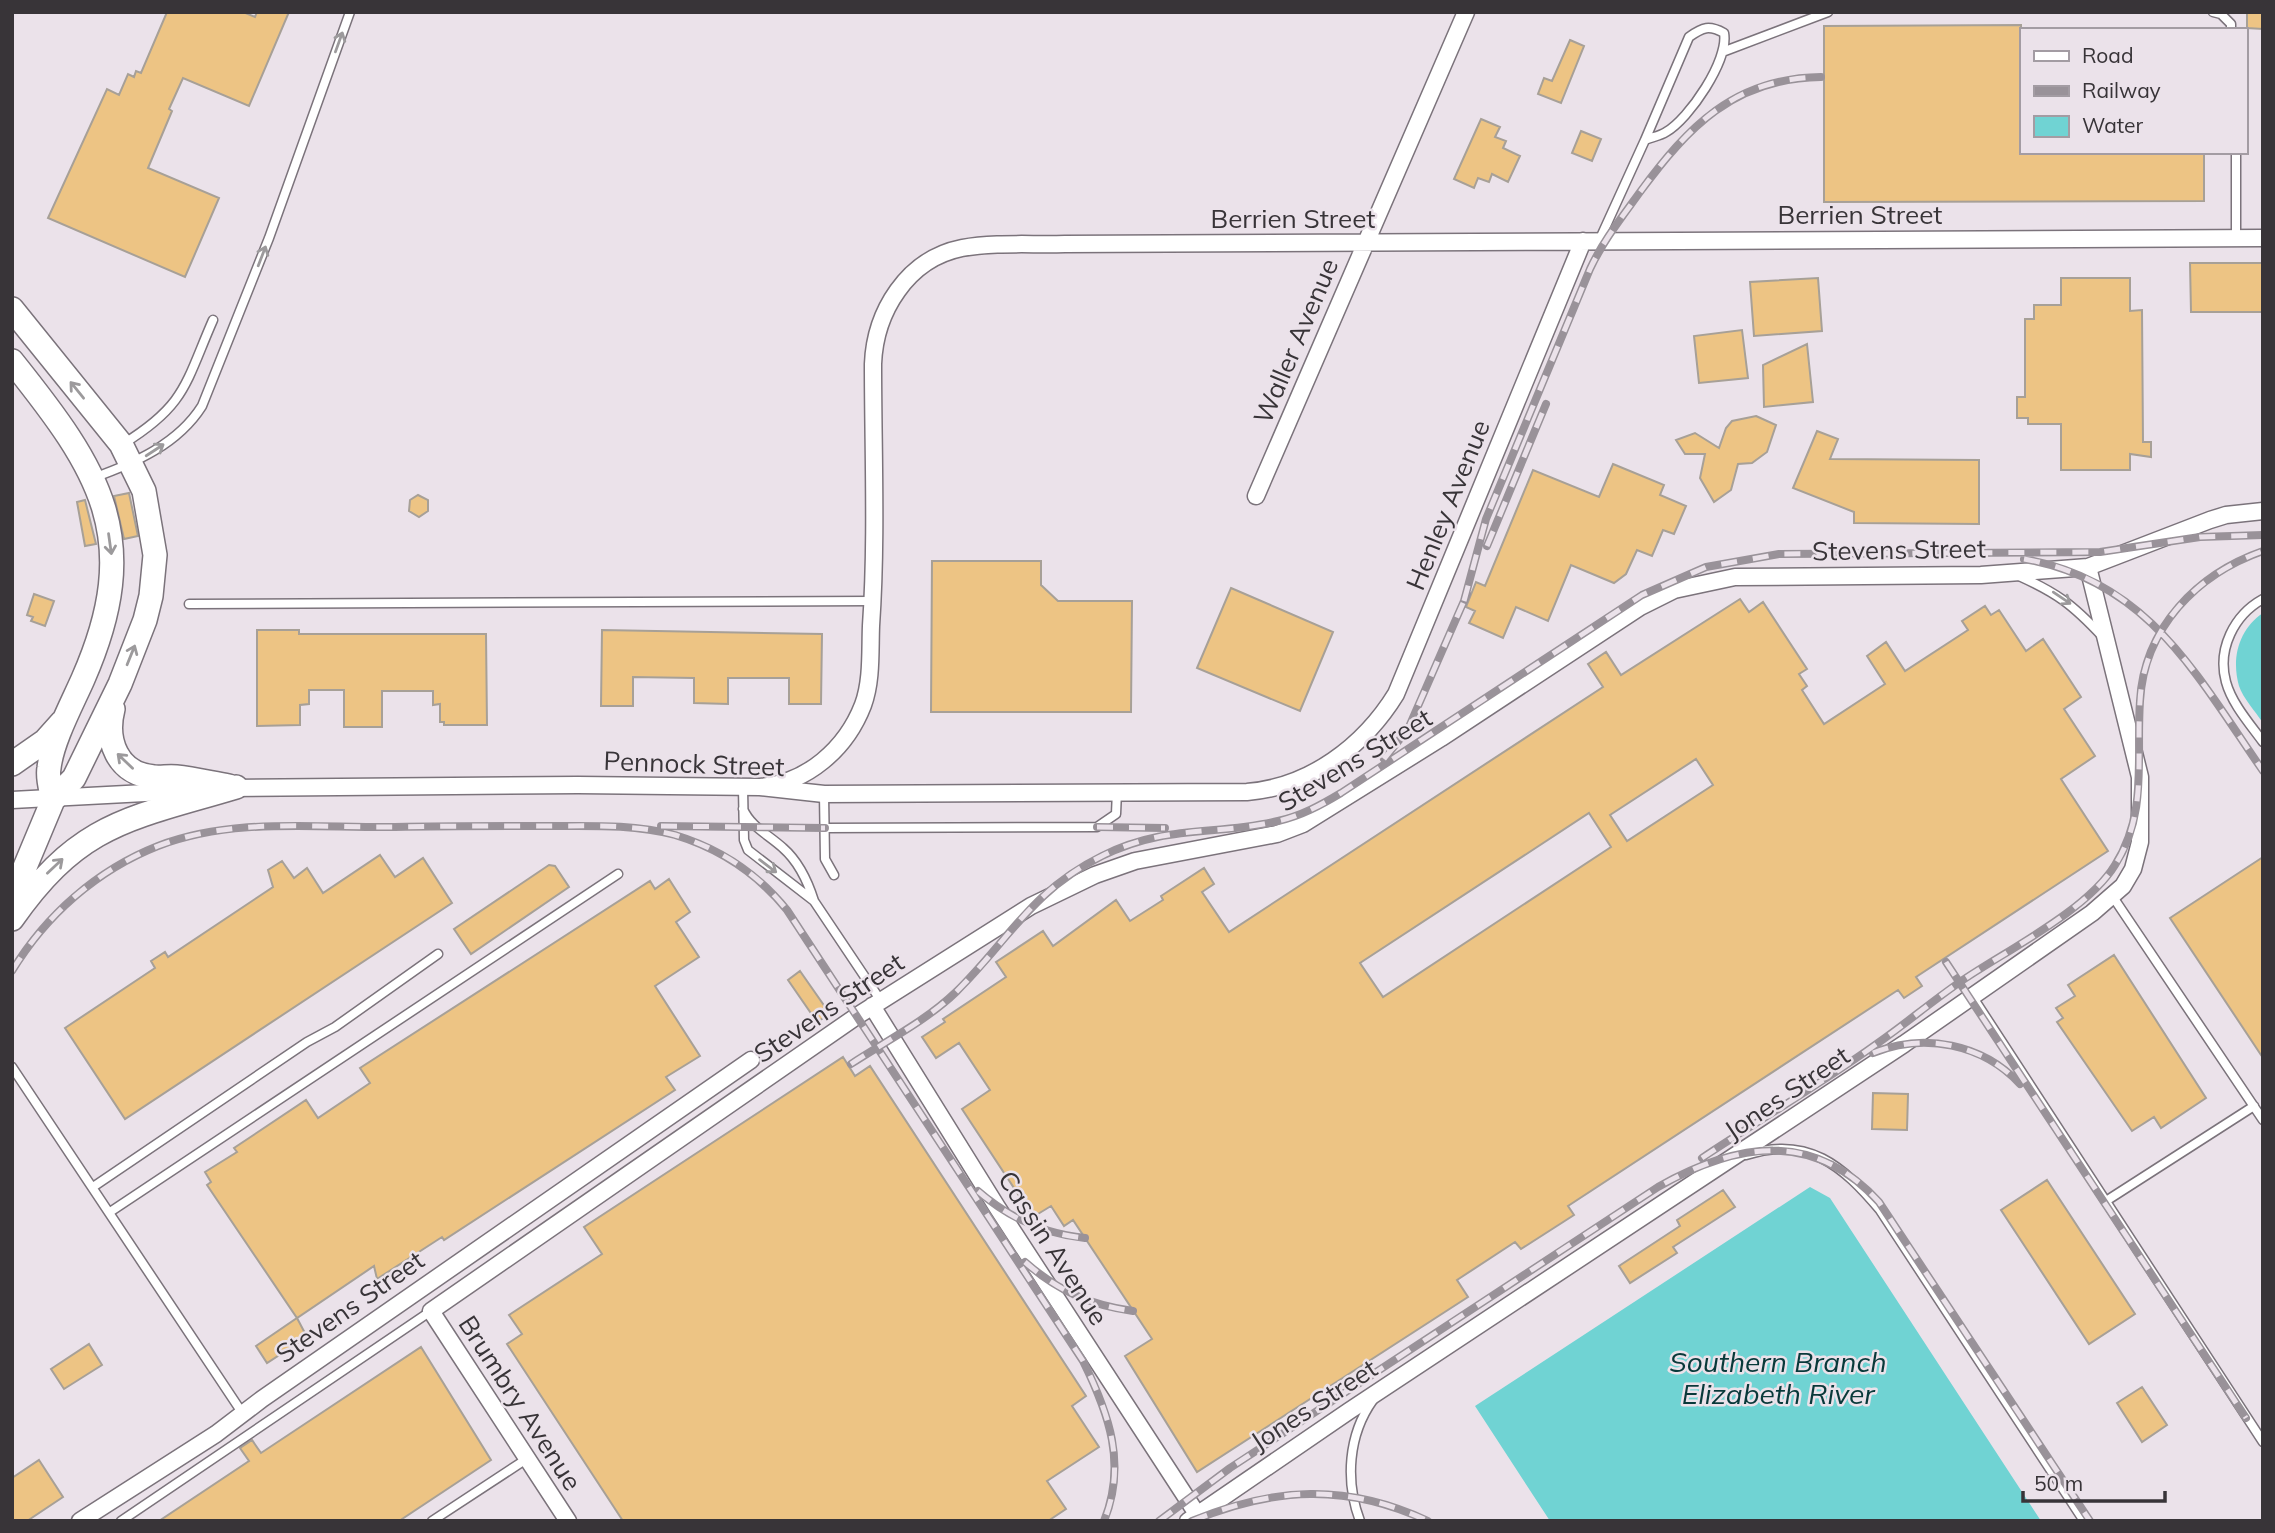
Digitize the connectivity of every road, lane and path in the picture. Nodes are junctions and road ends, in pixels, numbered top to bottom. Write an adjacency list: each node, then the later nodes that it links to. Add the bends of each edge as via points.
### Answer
1 (350, 12): 17 (lane, one-way to 1, via 184,429 202,406)
2 (1466, 12): 13 (street, Waller Avenue)
3 (1828, 12): 6 (lane)
4 (2213, 12): 5 (lane, via 2221,14)
5 (2231, 28)
6 (1725, 51): 7 (lane, via 1694,104 1667,132); 7 (lane, via 1724,33 1713,27 1702,27 1689,37)
7 (1645, 140): 12 (lane)
8 (2236, 154): 9 (lane)
9 (2236, 238): 10 (street, Berrien Street); 12 (street, Berrien Street)
10 (2263, 238)
11 (1583, 241): 12 (street, Berrien Street); 13 (street, Berrien Street); 31 (street, Henley Avenue, via 1396,694 1356,743)
12 (1599, 241)
13 (1365, 244): 19 (street, Waller Avenue); 24 (street, Berrien Street, via 974,247 940,256 920,268 889,303 874,345)
14 (12, 309): 17 (street, one-way to 14)
15 (213, 320): 17 (lane, via 176,402)
16 (12, 360): 18 (street, via 69,434)
17 (127, 454): 18 (lane); 27 (street, one-way to 17, via 145,620 154,573 154,540 144,491)
18 (93, 478): 28 (street, one-way to 28, via 111,544 112,589 103,632)
19 (1256, 496)
20 (2263, 511): 21 (street, Stevens Street, via 2226,515)
21 (2088, 567): 22 (street, Stevens Street); 26 (street, Jones Street)
22 (2011, 573): 26 (lane, one-way to 26, via 2053,591); 49 (street, Stevens Street, via 1735,577 1674,590 1640,607 1303,824 1278,834 1175,851 1095,875 1031,906)
23 (2263, 599): 29 (lane, via 2246,610 2235,625 2224,664 2231,694)
24 (873, 601): 25 (lane); 33 (street, Berrien Street, via 868,685 854,724 836,749 813,768 788,781)
25 (189, 604)
26 (2103, 636): 43 (street, Jones Street, via 2135,746 2143,805 2138,856 2129,878)
27 (120, 684): 32 (street, one-way to 27, via 174,776 153,777 125,763 108,734); 38 (street, via 74,778)
28 (69, 710): 30 (street, via 45,741); 38 (street, via 48,769)
29 (2263, 743)
30 (12, 764)
31 (1328, 765): 35 (street, Pennock Street, via 1266,791)
32 (236, 787): 34 (street, Pennock Street); 38 (street, Pennock Street); 46 (street, one-way to 32, via 45,875 97,833)
33 (760, 787): 34 (street, Pennock Street); 36 (street, Pennock Street)
34 (743, 788): 39 (lane)
35 (1117, 791): 36 (street, Pennock Street); 40 (lane, via 1116,814 1097,827)
36 (824, 794): 40 (lane)
37 (12, 800): 38 (street, Pennock Street)
38 (53, 800): 44 (street)
39 (743, 809): 45 (lane, via 750,821 790,856); 45 (lane, one-way to 45, via 748,850)
40 (825, 828): 42 (lane, via 825,859)
41 (618, 874): 57 (lane)
42 (834, 875)
43 (2113, 897): 48 (street, Jones Street); 52 (lane)
44 (12, 898)
45 (814, 901): 49 (lane)
46 (12, 919)
47 (438, 954): 55 (lane)
48 (1971, 995): 54 (street, Jones Street); 56 (lane)
49 (877, 1004): 58 (street, Stevens Street); 63 (street, Cassin Avenue, via 997,1207)
50 (751, 1060): 60 (street, Stevens Street)
51 (12, 1067): 55 (lane)
52 (2253, 1106): 53 (lane); 56 (lane)
53 (2263, 1120)
54 (1709, 1174): 59 (street, Jones Street); 69 (lane, via 1745,1156 1782,1149 1814,1154 1846,1173 1880,1210)
55 (93, 1187): 57 (lane)
56 (2106, 1201): 61 (lane)
57 (110, 1212): 60 (lane)
58 (431, 1311): 62 (street, Brumbry Avenue); 65 (lane)
59 (1387, 1387): 63 (street, Jones Street); 68 (lane, via 1371,1404 1354,1441 1351,1482)
60 (243, 1414): 64 (street, Stevens Street)
61 (2263, 1442)
62 (528, 1458): 66 (lane); 67 (street, Brumbry Avenue)
63 (1192, 1517)
64 (80, 1521)
65 (121, 1521)
66 (432, 1521)
67 (568, 1521)
68 (1360, 1521)
69 (2084, 1521)

